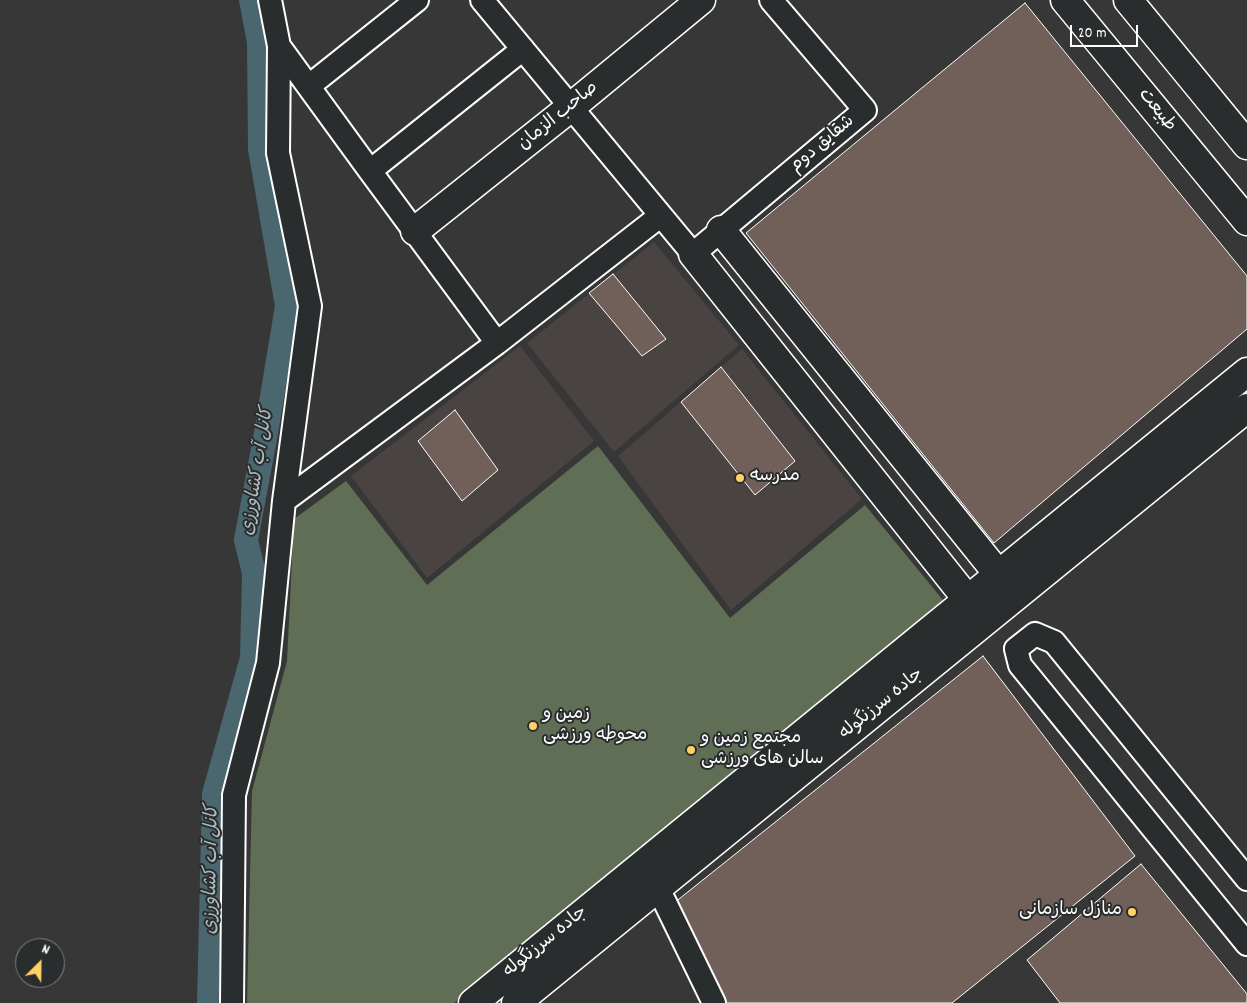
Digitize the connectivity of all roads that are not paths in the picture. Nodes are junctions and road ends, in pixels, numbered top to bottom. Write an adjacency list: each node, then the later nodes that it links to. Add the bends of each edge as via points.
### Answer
1 (270, 0): 8 (street)
2 (417, 0): 10 (street)
3 (482, 0): 9 (street)
4 (701, 0): 11 (street, صاحب الزمان)
5 (771, 0): 16 (street, شقایق دوم, via 865,110)
6 (1065, 0): 15 (street, طبیعت)
7 (1128, 0): 12 (street)
8 (279, 46): 10 (street); 22 (street, via 278,153 310,306)
9 (522, 49): 11 (street); 13 (street)
10 (309, 86): 13 (street)
11 (571, 107): 14 (street); 17 (street, صاحب الزمان)
12 (1247, 145)
13 (370, 171): 17 (street)
14 (660, 216): 18 (street); 19 (street)
15 (1247, 221)
16 (721, 230): 18 (street, شقایق دوم); 23 (street)
17 (415, 231): 19 (street)
18 (692, 254): 24 (street)
19 (497, 343): 22 (street)
20 (1247, 372): 23 (street, جاده سرزنگوله)
21 (1247, 408): 26 (street, جاده سرزنگوله)
22 (284, 501): 28 (street, via 268,663 234,795)
23 (999, 575): 24 (street, جاده سرزنگوله)
24 (968, 600): 29 (street, جاده سرزنگوله)
25 (1247, 879): 27 (street, via 1054,642 1036,634 1016,649 1020,665)
26 (658, 888): 30 (street, جاده سرزنگوله); 31 (street)
27 (1247, 944)
28 (232, 1003)
29 (473, 1003)
30 (516, 1003)
31 (714, 1003)

